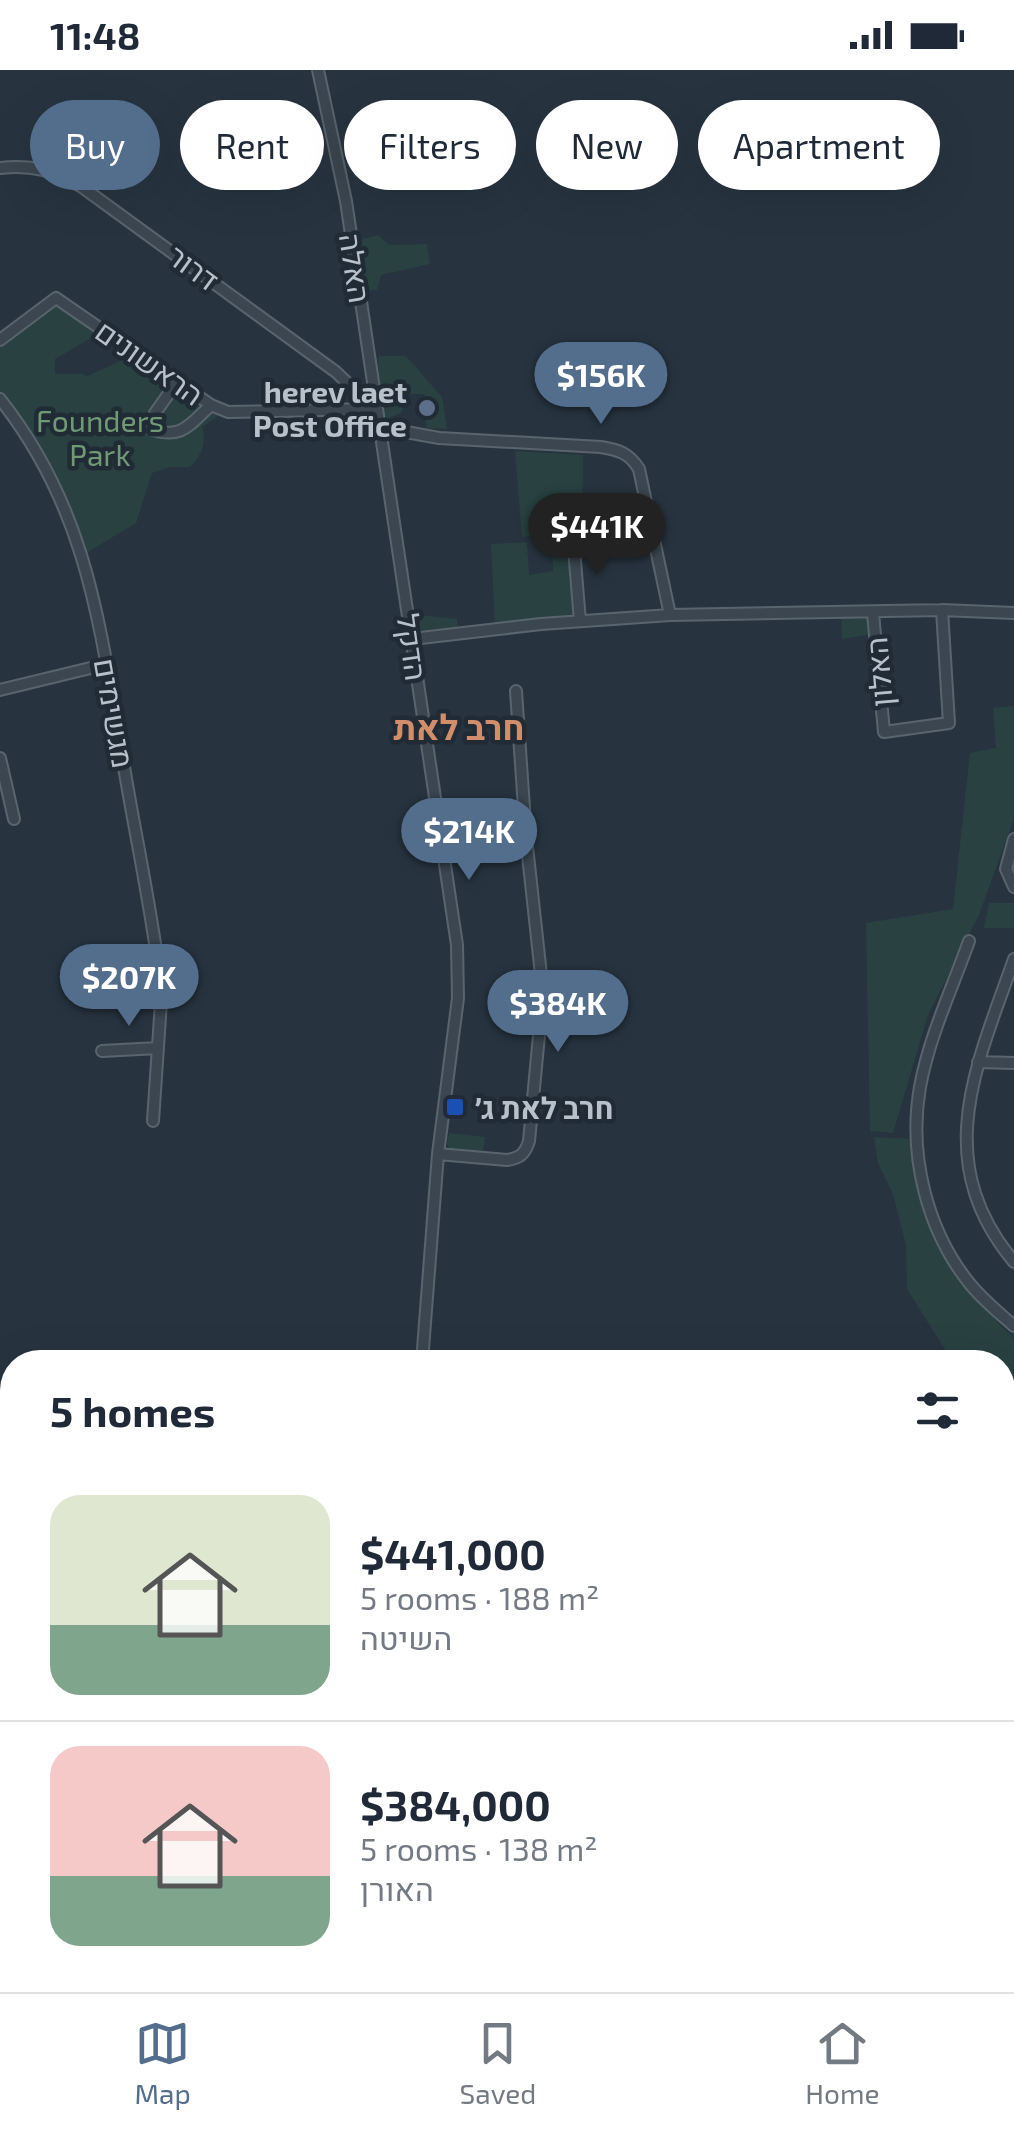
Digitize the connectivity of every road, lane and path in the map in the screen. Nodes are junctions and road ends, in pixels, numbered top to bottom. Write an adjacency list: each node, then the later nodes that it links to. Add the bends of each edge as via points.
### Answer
1 (318, 70): 7 (street, האלה, via 346,202)
2 (0, 168): 7 (street, דרור, via 56,172 82,186 336,372)
3 (0, 340): 4 (street, הראשונים, via 56,298)
4 (178, 382): 6 (street, הראשונים); 6 (street, via 150,429 182,432)
5 (0, 399): 16 (street, מגשימים, via 70,518)
6 (210, 405): 7 (street, הראשונים, via 228,412)
7 (372, 409): 8 (street, הדקל)
8 (381, 434): 13 (street, via 620,450 639,469); 15 (street, הדקל)
9 (573, 538): 14 (street)
10 (942, 610): 11 (street); 11 (street, האלון, via 949,724 884,732); 12 (street)
11 (873, 612): 13 (street)
12 (1014, 613)
13 (670, 614): 14 (street)
14 (580, 621): 15 (street)
15 (412, 639): 23 (street, הדקל)
16 (107, 664): 17 (street); 29 (street, מגשימים, via 158,962)
17 (0, 690)
18 (516, 691): 21 (street)
19 (0, 758): 20 (street)
20 (14, 819)
21 (526, 837): 23 (street); 34 (street, via 543,993 529,1141 518,1158 507,1160)
22 (1014, 839): 24 (street, via 1006,869)
23 (442, 844): 34 (street, הדקל, via 458,973)
24 (1014, 887)
25 (969, 941): 36 (street, via 920,1087 920,1170 956,1266)
26 (1014, 958): 27 (street)
27 (1001, 995): 28 (street); 31 (street)
28 (1014, 995)
29 (158, 1048): 30 (street); 33 (street, מגשימים)
30 (102, 1051)
31 (978, 1062): 32 (street); 35 (street, via 965,1122 970,1174 982,1210)
32 (1014, 1062)
33 (152, 1121)
34 (438, 1154): 37 (street, הדקל)
35 (1014, 1262)
36 (1014, 1326)
37 (423, 1350)

